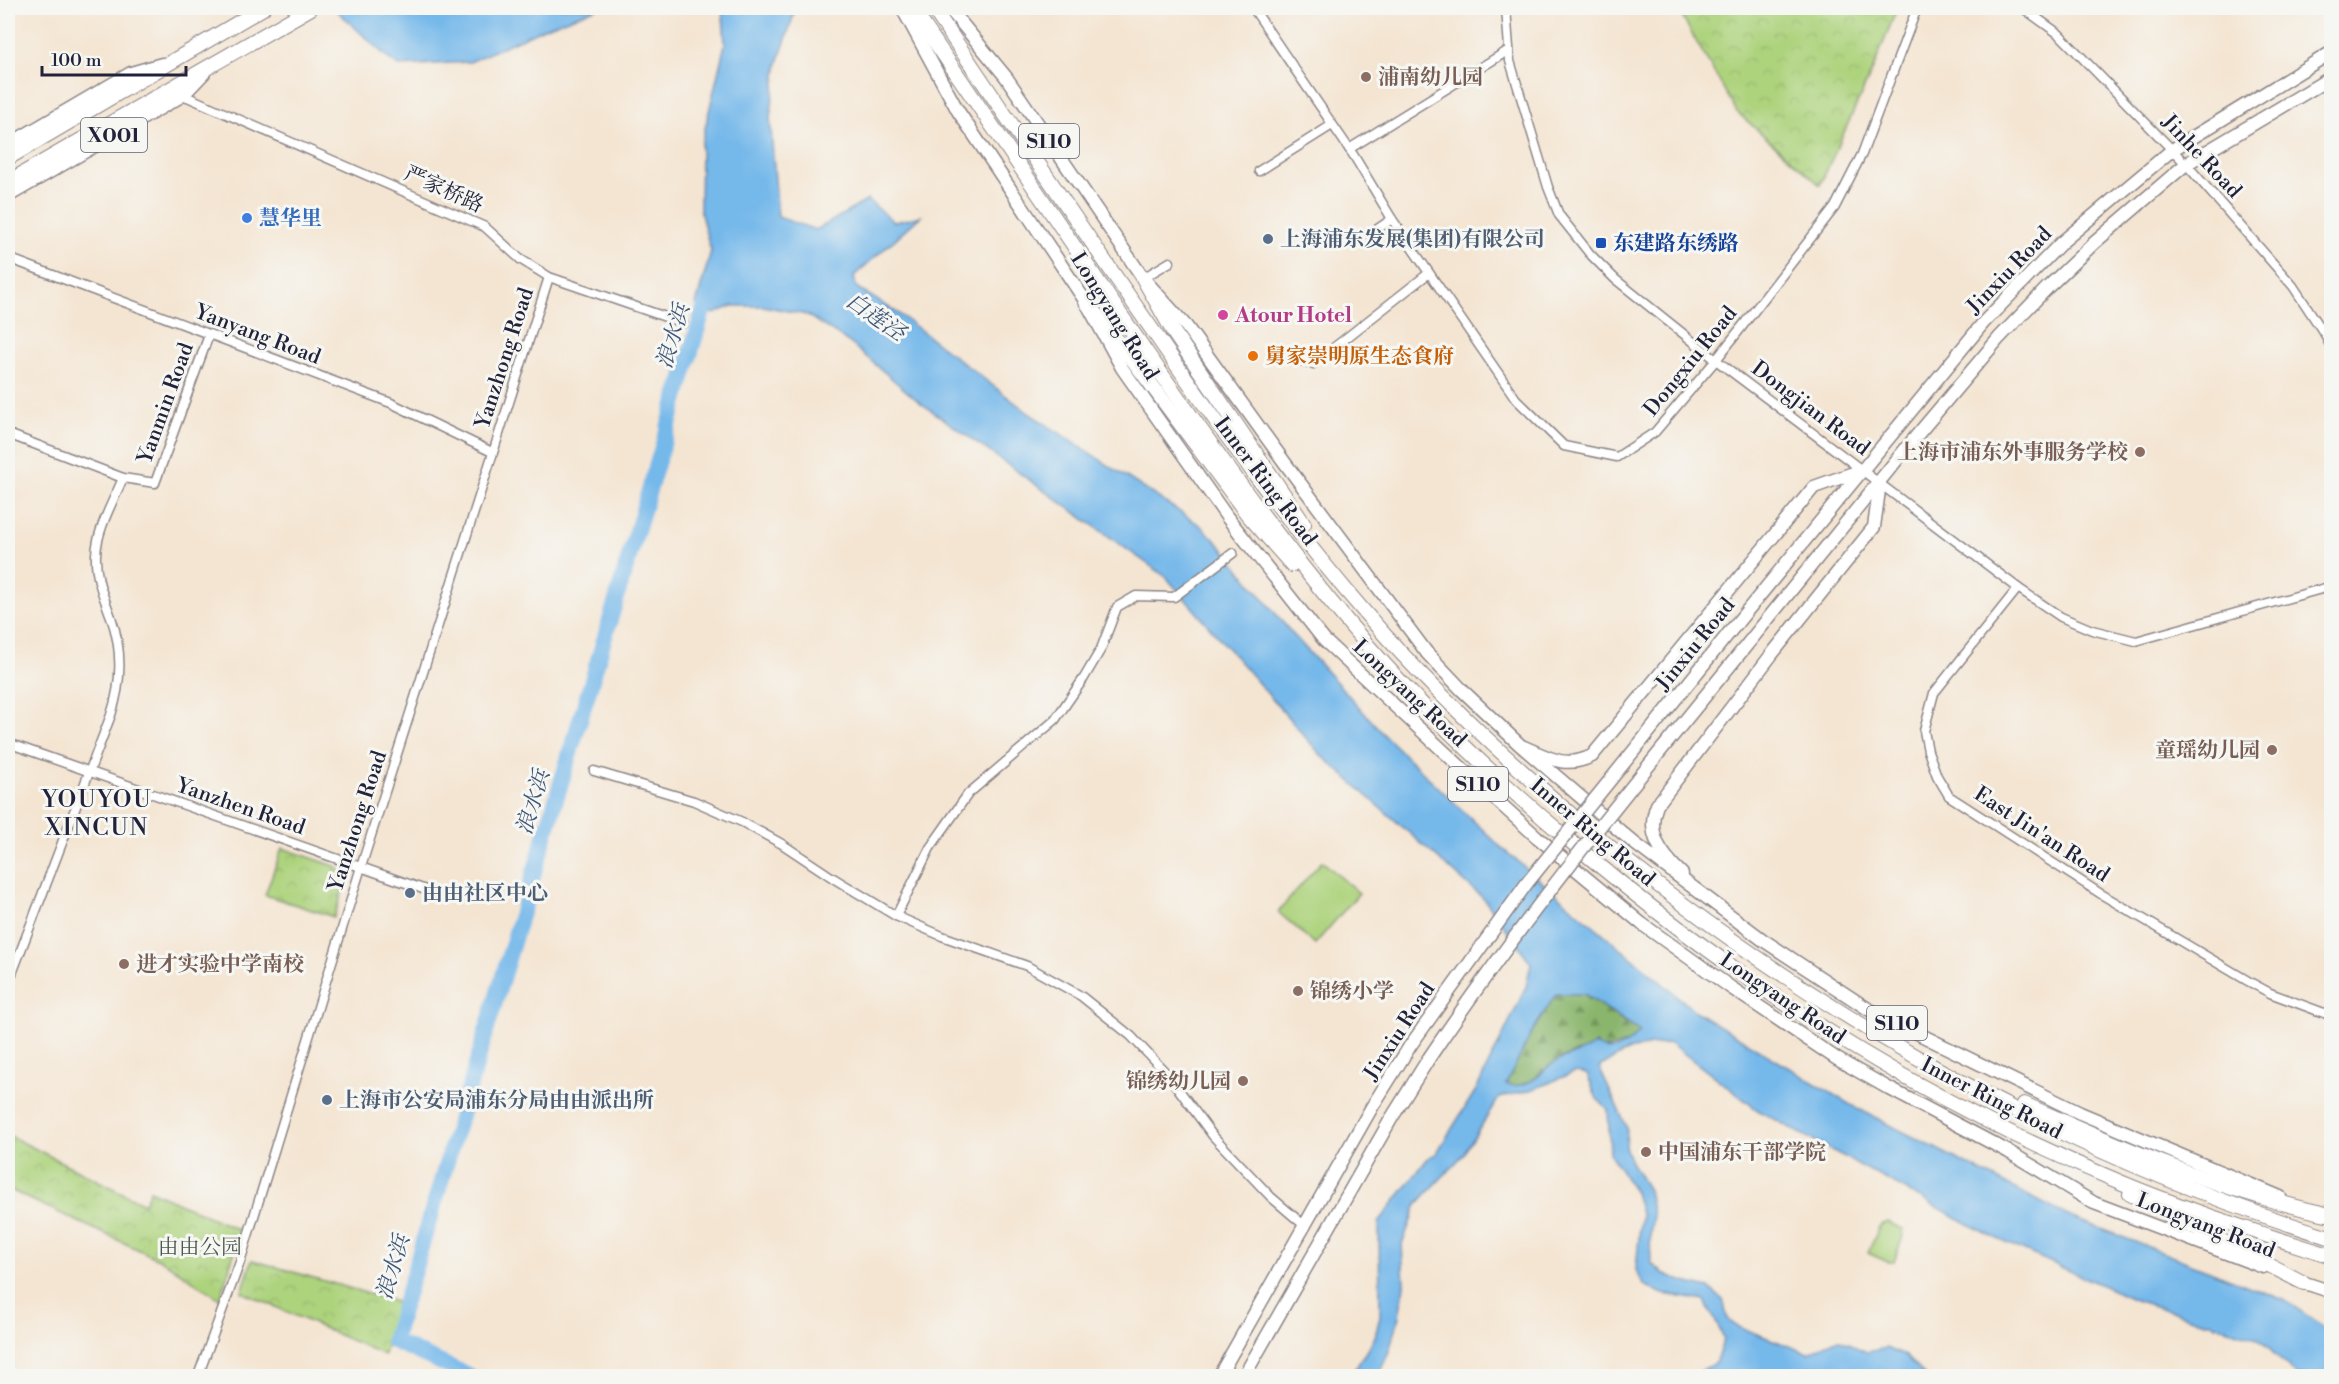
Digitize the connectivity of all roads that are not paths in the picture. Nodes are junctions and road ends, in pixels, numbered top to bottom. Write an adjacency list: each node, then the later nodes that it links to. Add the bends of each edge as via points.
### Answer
1 (263, 8): 13 (highway, X001)
2 (311, 8): 14 (highway, X001)
3 (902, 8): 33 (main road, Longyang Road / S110, via 969,128)
4 (912, 8): 48 (highway, Inner Ring Road, via 1218,453)
5 (933, 8): 47 (highway, Inner Ring Road, via 1122,288 1266,489)
6 (949, 8): 32 (main road, Longyang Road / S110, via 1006,77)
7 (1253, 8): 17 (street, Dongxiu Road)
8 (1506, 8): 11 (street, Dongjian Road)
9 (1917, 8): 38 (street, Dongxiu Road, via 1862,154 1835,207)
10 (2022, 8): 20 (street, Jinhe Road, via 2060,34)
11 (1509, 50): 19 (street); 38 (street, Dongjian Road, via 1558,215 1615,279)
12 (2331, 52): 20 (main road, Jinxiu Road)
13 (174, 60): 18 (main road, X001, via 131,73); 21 (highway, X001)
14 (212, 64): 16 (main road, X001); 24 (highway, X001)
15 (2331, 77): 22 (main road, Jinxiu Road)
16 (183, 95): 25 (main road, X001); 31 (street, 严家桥路, via 485,227 520,259)
17 (1332, 124): 19 (street, Dongxiu Road); 23 (street)
18 (8, 145)
19 (1349, 149): 26 (street, Dongxiu Road)
20 (2172, 150): 22 (street, Jinhe Road); 41 (main road, Jinxiu Road, via 2062,242 2000,306)
21 (8, 158)
22 (2186, 164): 36 (street, Jinhe Road, via 2293,286); 43 (main road, Jinxiu Road, via 2094,243 2000,338)
23 (1259, 171)
24 (8, 182)
25 (8, 196)
26 (1392, 219): 27 (street); 30 (street, Dongxiu Road)
27 (1370, 234)
28 (8, 258): 35 (street, Yanyang Road)
29 (1170, 262): 32 (street)
30 (1429, 273): 37 (street, via 1313,364); 38 (street, Dongxiu Road, via 1516,399 1564,446 1617,457 1655,432)
31 (549, 277): 34 (street, 严家桥路); 40 (street, Yanzhong Road)
32 (1143, 278): 47 (highway, via 1174,333); 50 (main road, Longyang Road / S110, via 1186,326 1427,653)
33 (1086, 302): 48 (highway, via 1248,515); 65 (main road, Longyang Road / S110, via 1122,368 1173,443 1320,635 1598,889 1695,963 1837,1059 2009,1152 2080,1196)
34 (683, 323)
35 (209, 334): 40 (street, Yanyang Road, via 391,403); 42 (street, Yanmin Road, via 155,483)
36 (2331, 350)
37 (1297, 360)
38 (1716, 360): 41 (street, Dongjian Road)
39 (8, 434): 42 (street)
40 (492, 452): 53 (street, Yanzhong Road)
41 (1863, 469): 43 (street, Dongjian Road); 50 (main road, via 1814,487 1592,756 1573,763 1562,762); 62 (main road, Jinxiu Road, bridge, via 1527,883 1410,1046)
42 (123, 478): 52 (street, Yanmin Road, via 102,529 96,556 100,587 120,648 119,686)
43 (1880, 481): 46 (street, Dongjian Road); 56 (main road, via 1874,527 1654,812 1653,834 1663,854); 69 (main road, Jinxiu Road, bridge, via 1544,897 1472,994 1391,1119)
44 (1233, 553): 55 (street, via 1174,597 1136,596 1117,607 1101,649 1055,720 968,794 930,848)
45 (2331, 586): 46 (street, Dongjian Road, via 2136,641 2061,617)
46 (2018, 588): 58 (street, East Jin'an Road, via 1934,693 1924,731 1937,777 1949,796 2101,894 2248,981)
47 (1364, 612): 59 (highway, Inner Ring Road, via 1464,717 1623,857 1753,955)
48 (1350, 625): 60 (highway, Inner Ring Road, via 1492,773 1653,910 1846,1043)
49 (8, 743): 52 (street, Yanzhen Road)
50 (1519, 744): 56 (main road, Longyang Road / S110, via 1634,843)
51 (594, 771): 55 (street, via 694,801 742,822)
52 (88, 773): 53 (street, Yanzhen Road); 57 (street, Yanmin Road)
53 (361, 867): 54 (street, Yanzhen Road); 67 (street, Yanzhong Road, via 238,1271)
54 (440, 894)
55 (896, 916): 62 (street, via 1027,966 1081,996 1131,1036 1168,1075 1213,1136 1271,1197)
56 (1742, 925): 61 (main road, Longyang Road / S110, via 1868,1009 2169,1152)
57 (8, 984)
58 (2331, 1016)
59 (1909, 1054): 61 (highway, via 2176,1170 2276,1203); 63 (highway, Inner Ring Road, via 2015,1110 2126,1161)
60 (2049, 1150): 64 (highway, Inner Ring Road, via 2206,1216); 65 (highway)
61 (2329, 1215)
62 (1305, 1226): 68 (main road, Jinxiu Road)
63 (2331, 1238)
64 (2331, 1256)
65 (2304, 1282): 66 (main road, Longyang Road / S110)
66 (2331, 1292)
67 (198, 1377)
68 (1219, 1377)
69 (1244, 1377)

